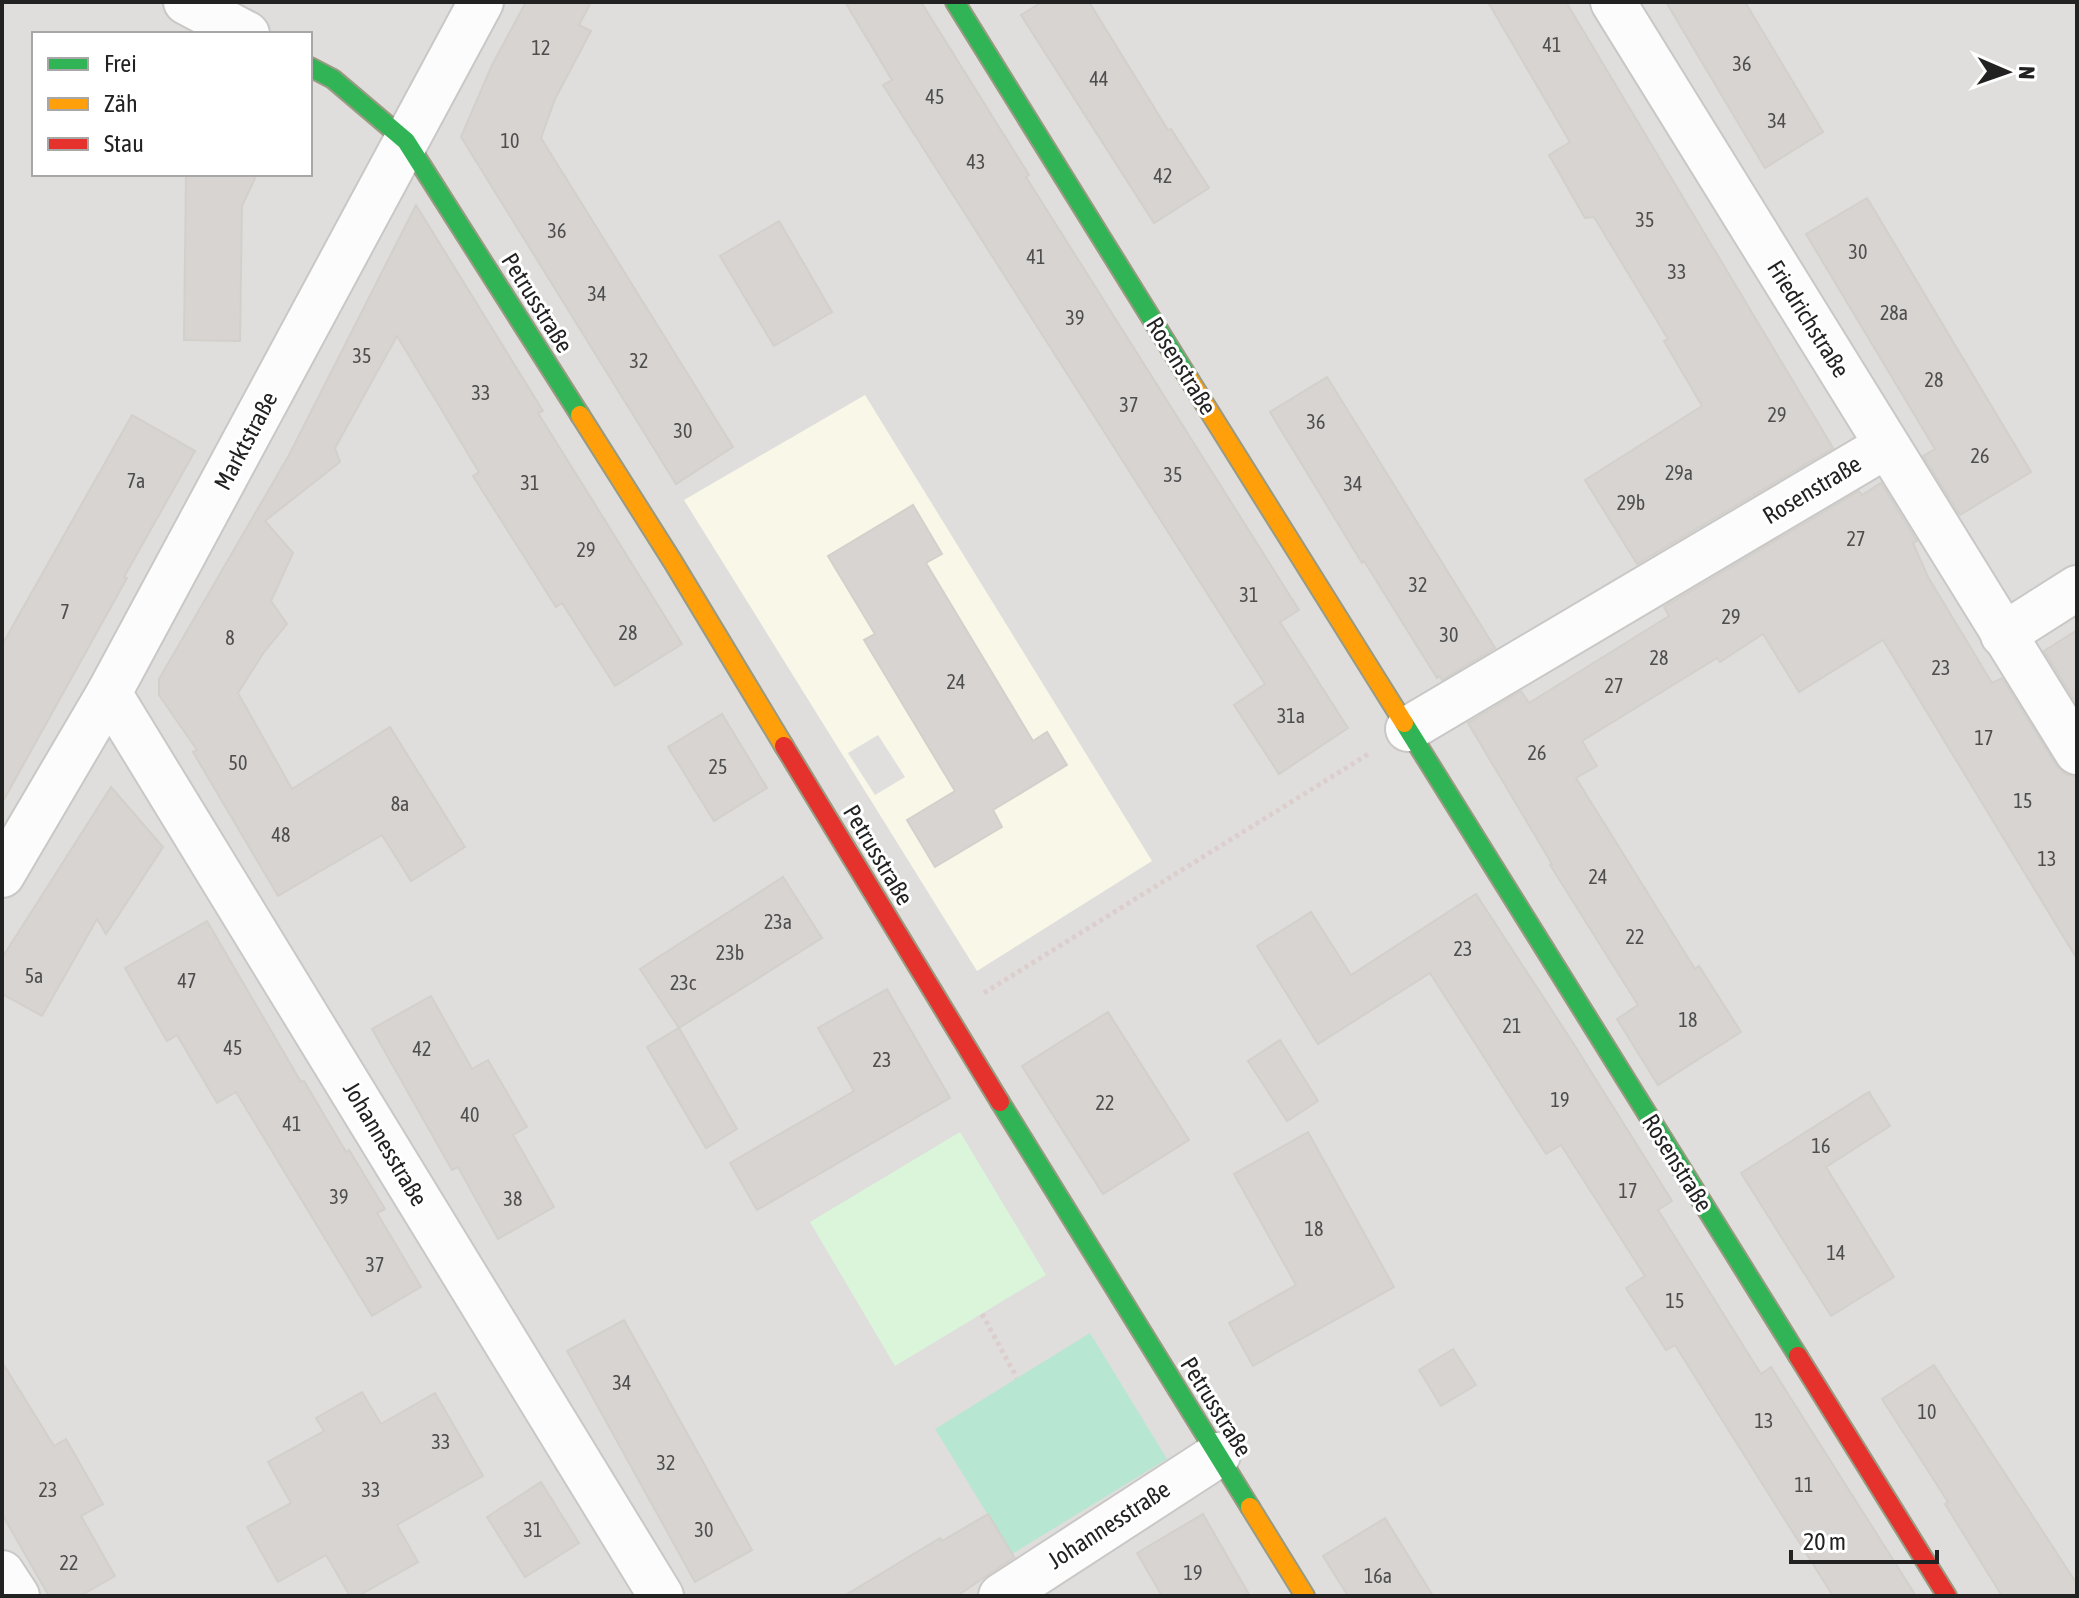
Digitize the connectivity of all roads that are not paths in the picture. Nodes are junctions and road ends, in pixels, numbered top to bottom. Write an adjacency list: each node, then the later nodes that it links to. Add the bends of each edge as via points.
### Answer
1 (186, 2): 5 (street)
2 (481, 2): 7 (street, Marktstraße)
3 (955, 2): 12 (street, Rosenstraße)
4 (1613, 2): 8 (street, Friedrichstraße)
5 (243, 32)
6 (312, 68): 7 (street, Petrusstraße, via 333,79)
7 (406, 141): 11 (street, Marktstraße); 15 (street, Petrusstraße, via 673,562)
8 (1886, 446): 10 (street, Friedrichstraße); 12 (street, Rosenstraße)
9 (2077, 588): 10 (street)
10 (2003, 635): 13 (street, Friedrichstraße)
11 (109, 693): 14 (street, Marktstraße); 18 (street, Johannesstraße)
12 (1408, 729): 21 (street, Rosenstraße)
13 (2077, 752)
14 (2, 875)
15 (1218, 1455): 19 (street, Johannesstraße); 20 (street, Petrusstraße)
16 (2, 1573): 17 (street)
17 (17, 1596)
18 (661, 1596)
19 (1001, 1596)
20 (1305, 1596)
21 (1947, 1596)

